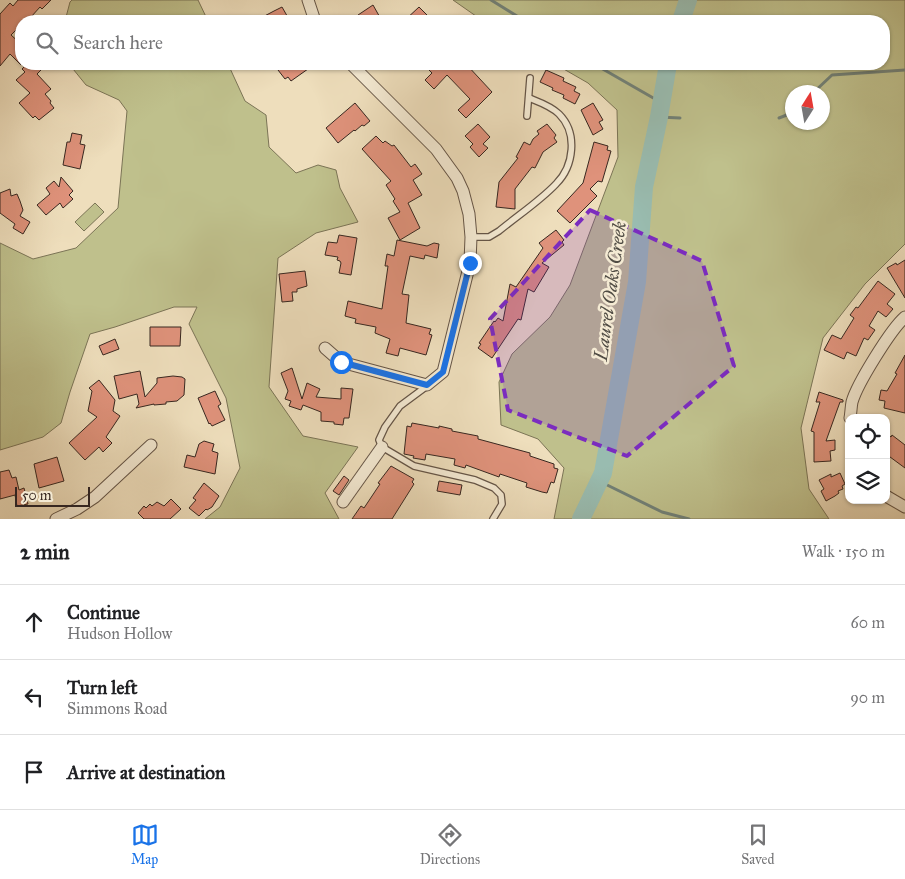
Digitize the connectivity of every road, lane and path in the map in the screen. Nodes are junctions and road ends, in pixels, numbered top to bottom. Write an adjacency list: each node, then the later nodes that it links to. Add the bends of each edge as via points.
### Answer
1 (308, 0): 2 (street)
2 (313, 15)
3 (357, 70): 7 (street, via 436,148 452,171 463,191)
4 (530, 78): 5 (lane)
5 (529, 98): 6 (lane); 7 (lane, via 548,105 566,124 572,138 566,171 556,184 499,231 489,237)
6 (527, 116)
7 (471, 237): 10 (street, via 470,263 443,372)
8 (905, 317): 11 (street, via 892,330 858,388)
9 (326, 348): 10 (street, via 341,362)
10 (427, 385): 13 (lane, via 400,406 379,440)
11 (851, 414)
12 (151, 445): 17 (street, via 95,497)
13 (382, 447): 15 (street); 18 (lane, via 414,466 475,480 494,488 501,495 502,504)
14 (890, 498): 16 (street)
15 (343, 502)
16 (905, 507)
17 (56, 519)
18 (493, 519)

